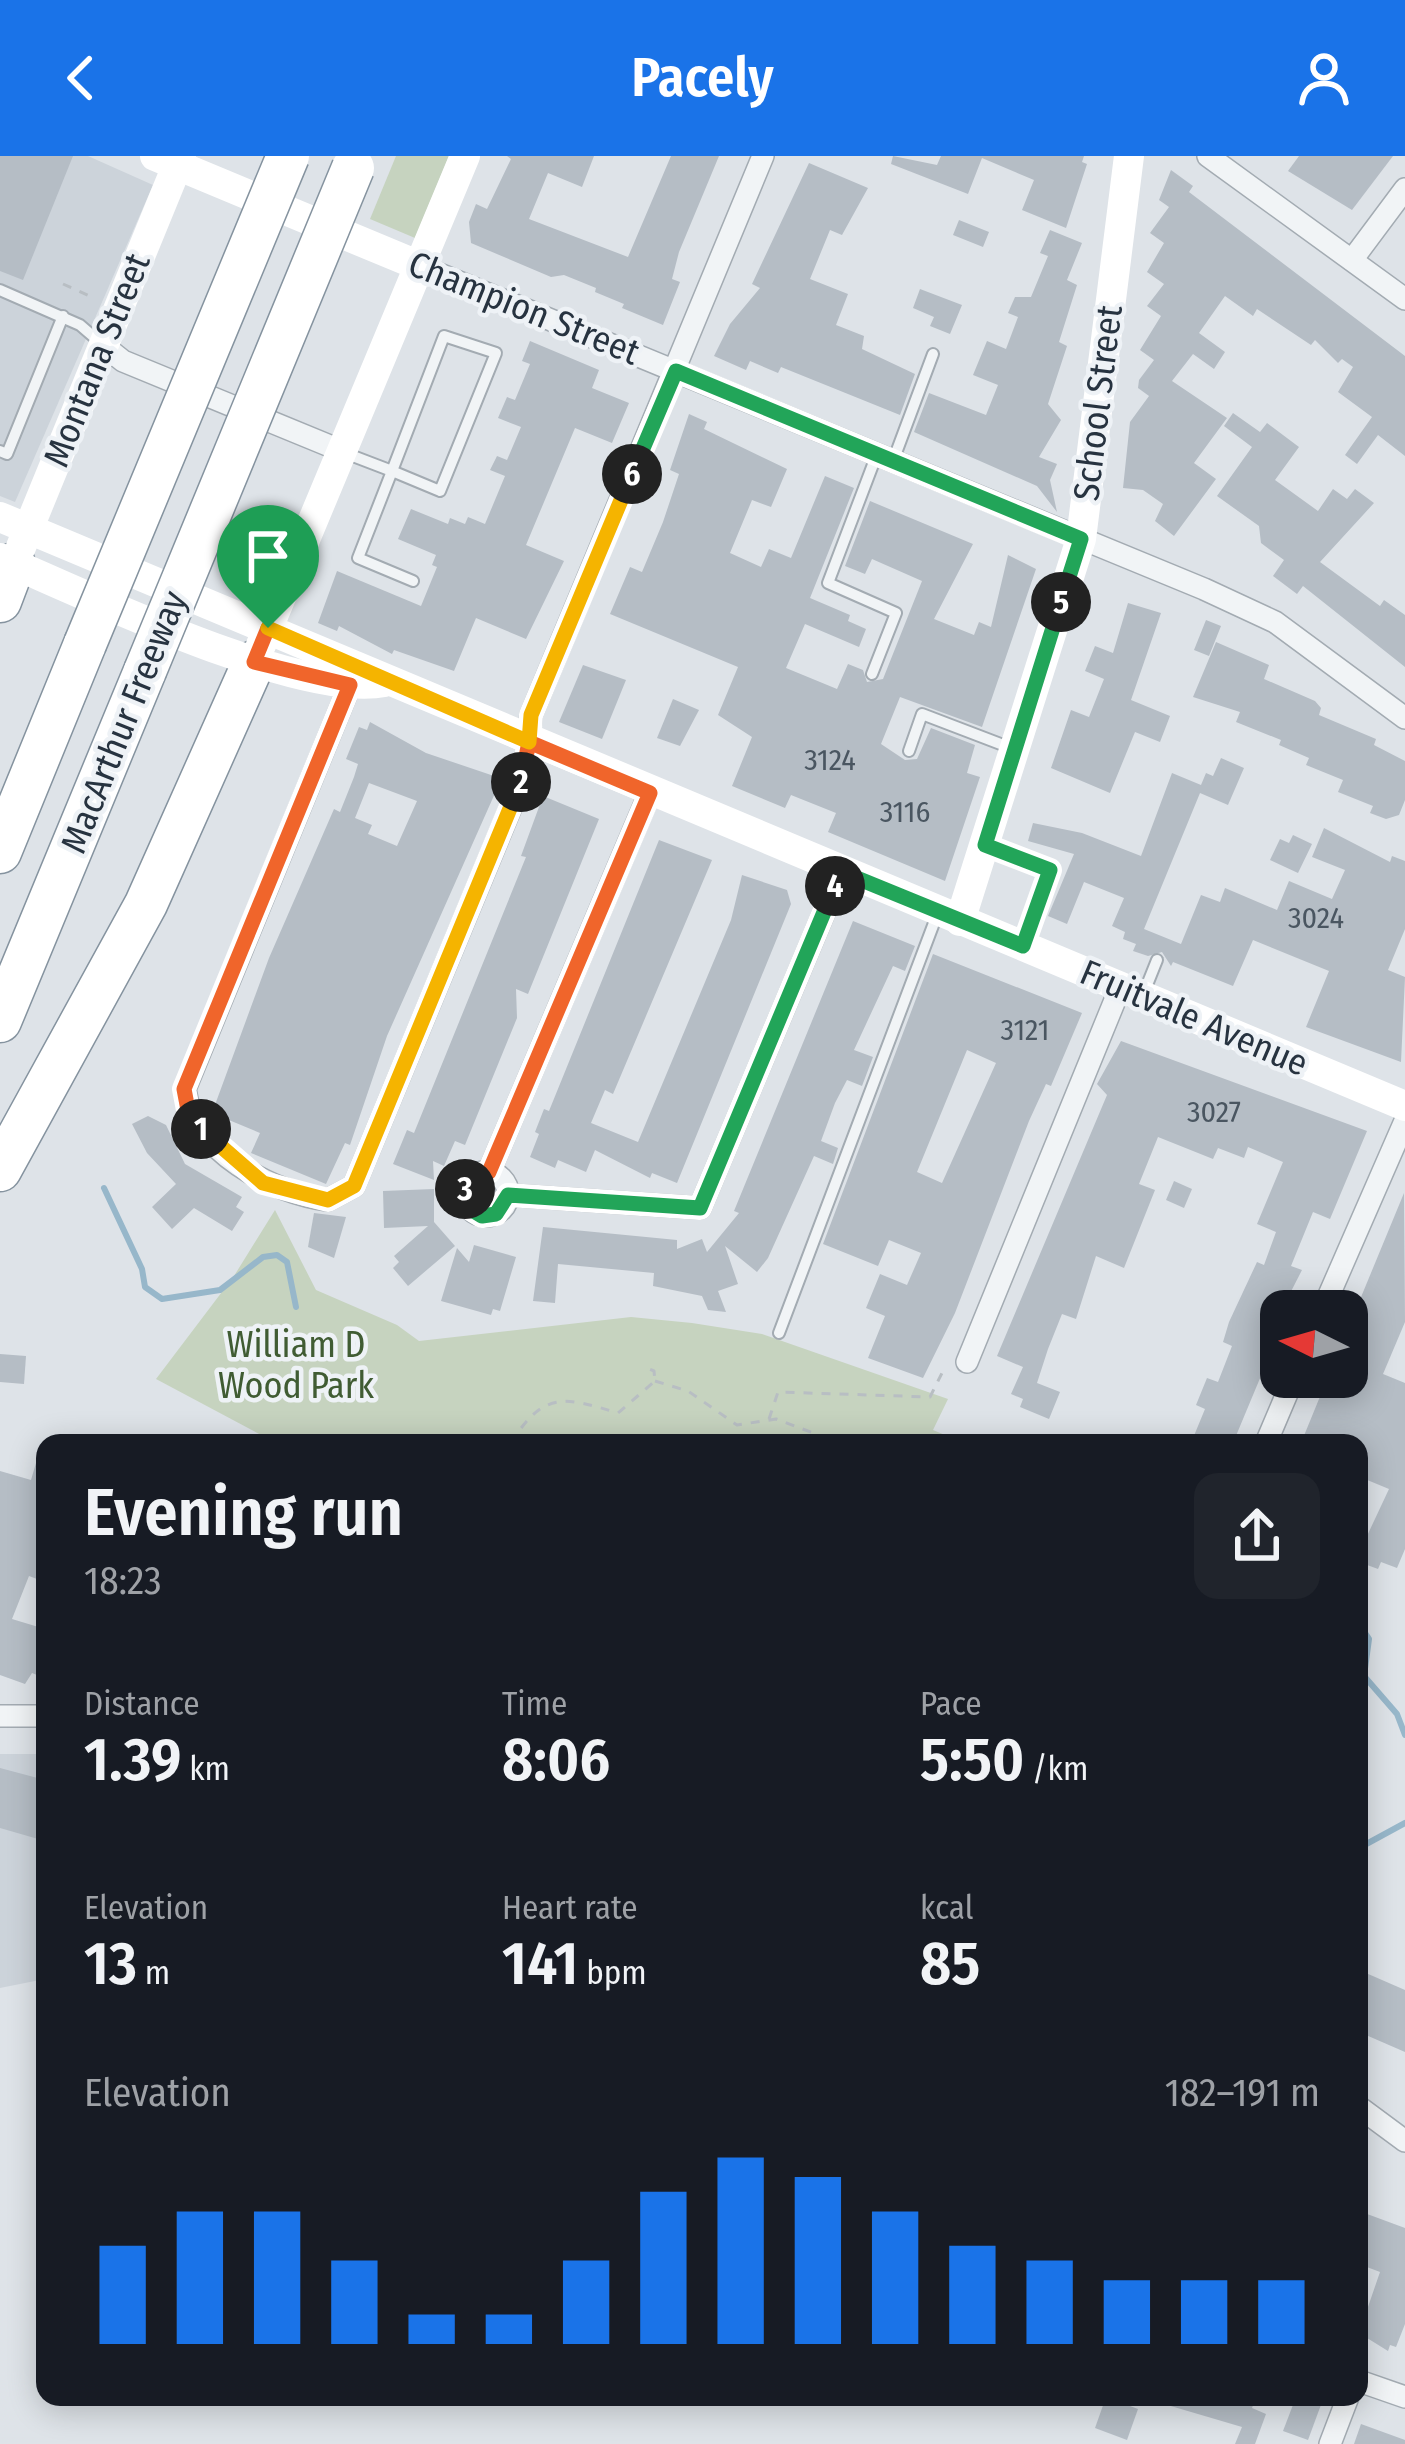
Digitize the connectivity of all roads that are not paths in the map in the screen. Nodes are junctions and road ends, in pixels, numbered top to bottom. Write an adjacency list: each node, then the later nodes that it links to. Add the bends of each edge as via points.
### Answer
1 (288, 156): 34 (highway, MacArthur Freeway, bridge)
2 (465, 156): 10 (street)
3 (764, 156): 16 (street)
4 (1129, 156): 21 (street, School Street)
5 (1208, 156): 9 (street)
6 (171, 159): 10 (street, Champion Street); 14 (street, Montana Street)
7 (356, 162): 40 (highway, MacArthur Freeway, bridge)
8 (1405, 189): 9 (street)
9 (1352, 260): 12 (street)
10 (420, 266): 16 (street, Champion Street); 18 (street)
11 (0, 290): 13 (lane)
12 (1405, 299)
13 (63, 316): 14 (lane); 17 (lane, via 7,454)
14 (103, 345): 18 (street, via 123,361); 22 (street, Montana Street)
15 (933, 354): 19 (lane)
16 (676, 371): 19 (street, Champion Street); 29 (street, via 531,715)
17 (0, 451)
18 (342, 451): 20 (lane); 24 (street)
19 (885, 458): 21 (street, Champion Street); 25 (lane, via 828,583 896,613)
20 (392, 471): 20 (lane, via 440,491 496,353 444,336); 23 (lane, via 358,558)
21 (1081, 539): 28 (street, Champion Street, via 1275,622); 30 (street, School Street)
22 (8, 554): 24 (street, Fruitvale Avenue)
23 (413, 581)
24 (261, 645): 26 (street, Fruitvale Avenue); 27 (street, Fruitvale Avenue); 43 (highway, via 146,904)
25 (872, 674)
26 (384, 682): 27 (street, Fruitvale Avenue); 29 (street, Fruitvale Avenue)
27 (350, 685): 29 (street, via 184,1089 201,1130 263,1183 328,1200 354,1186 526,771)
28 (1405, 718)
29 (529, 742): 32 (street, Fruitvale Avenue)
30 (1015, 749): 31 (lane, via 922,714); 33 (street, School Street)
31 (909, 751)
32 (650, 793): 35 (street, Fruitvale Avenue); 44 (street)
33 (985, 845): 36 (street, School Street); 37 (lane, via 1050,870)
34 (0, 852)
35 (842, 872): 36 (street, Fruitvale Avenue); 45 (street, via 700,1208)
36 (949, 916): 37 (street, Fruitvale Avenue); 47 (lane)
37 (1023, 946): 39 (street, Fruitvale Avenue)
38 (1157, 960): 39 (lane)
39 (1131, 992): 41 (street, Fruitvale Avenue); 48 (street)
40 (0, 1021)
41 (1405, 1106)
42 (1405, 1121): 46 (street)
43 (0, 1170)
44 (489, 1172): 45 (street); 45 (street, via 469,1180 469,1208 496,1214)
45 (508, 1195)
46 (1331, 1290)
47 (779, 1333)
48 (967, 1362)
49 (1285, 1398): 50 (street)
50 (1270, 1434)
51 (0, 1716): 52 (street)
52 (36, 1716)
53 (1368, 2114): 54 (street)
54 (1405, 2141)
55 (1368, 2383): 56 (street)
56 (1405, 2397)
57 (1345, 2406): 58 (street)
58 (1330, 2444)

